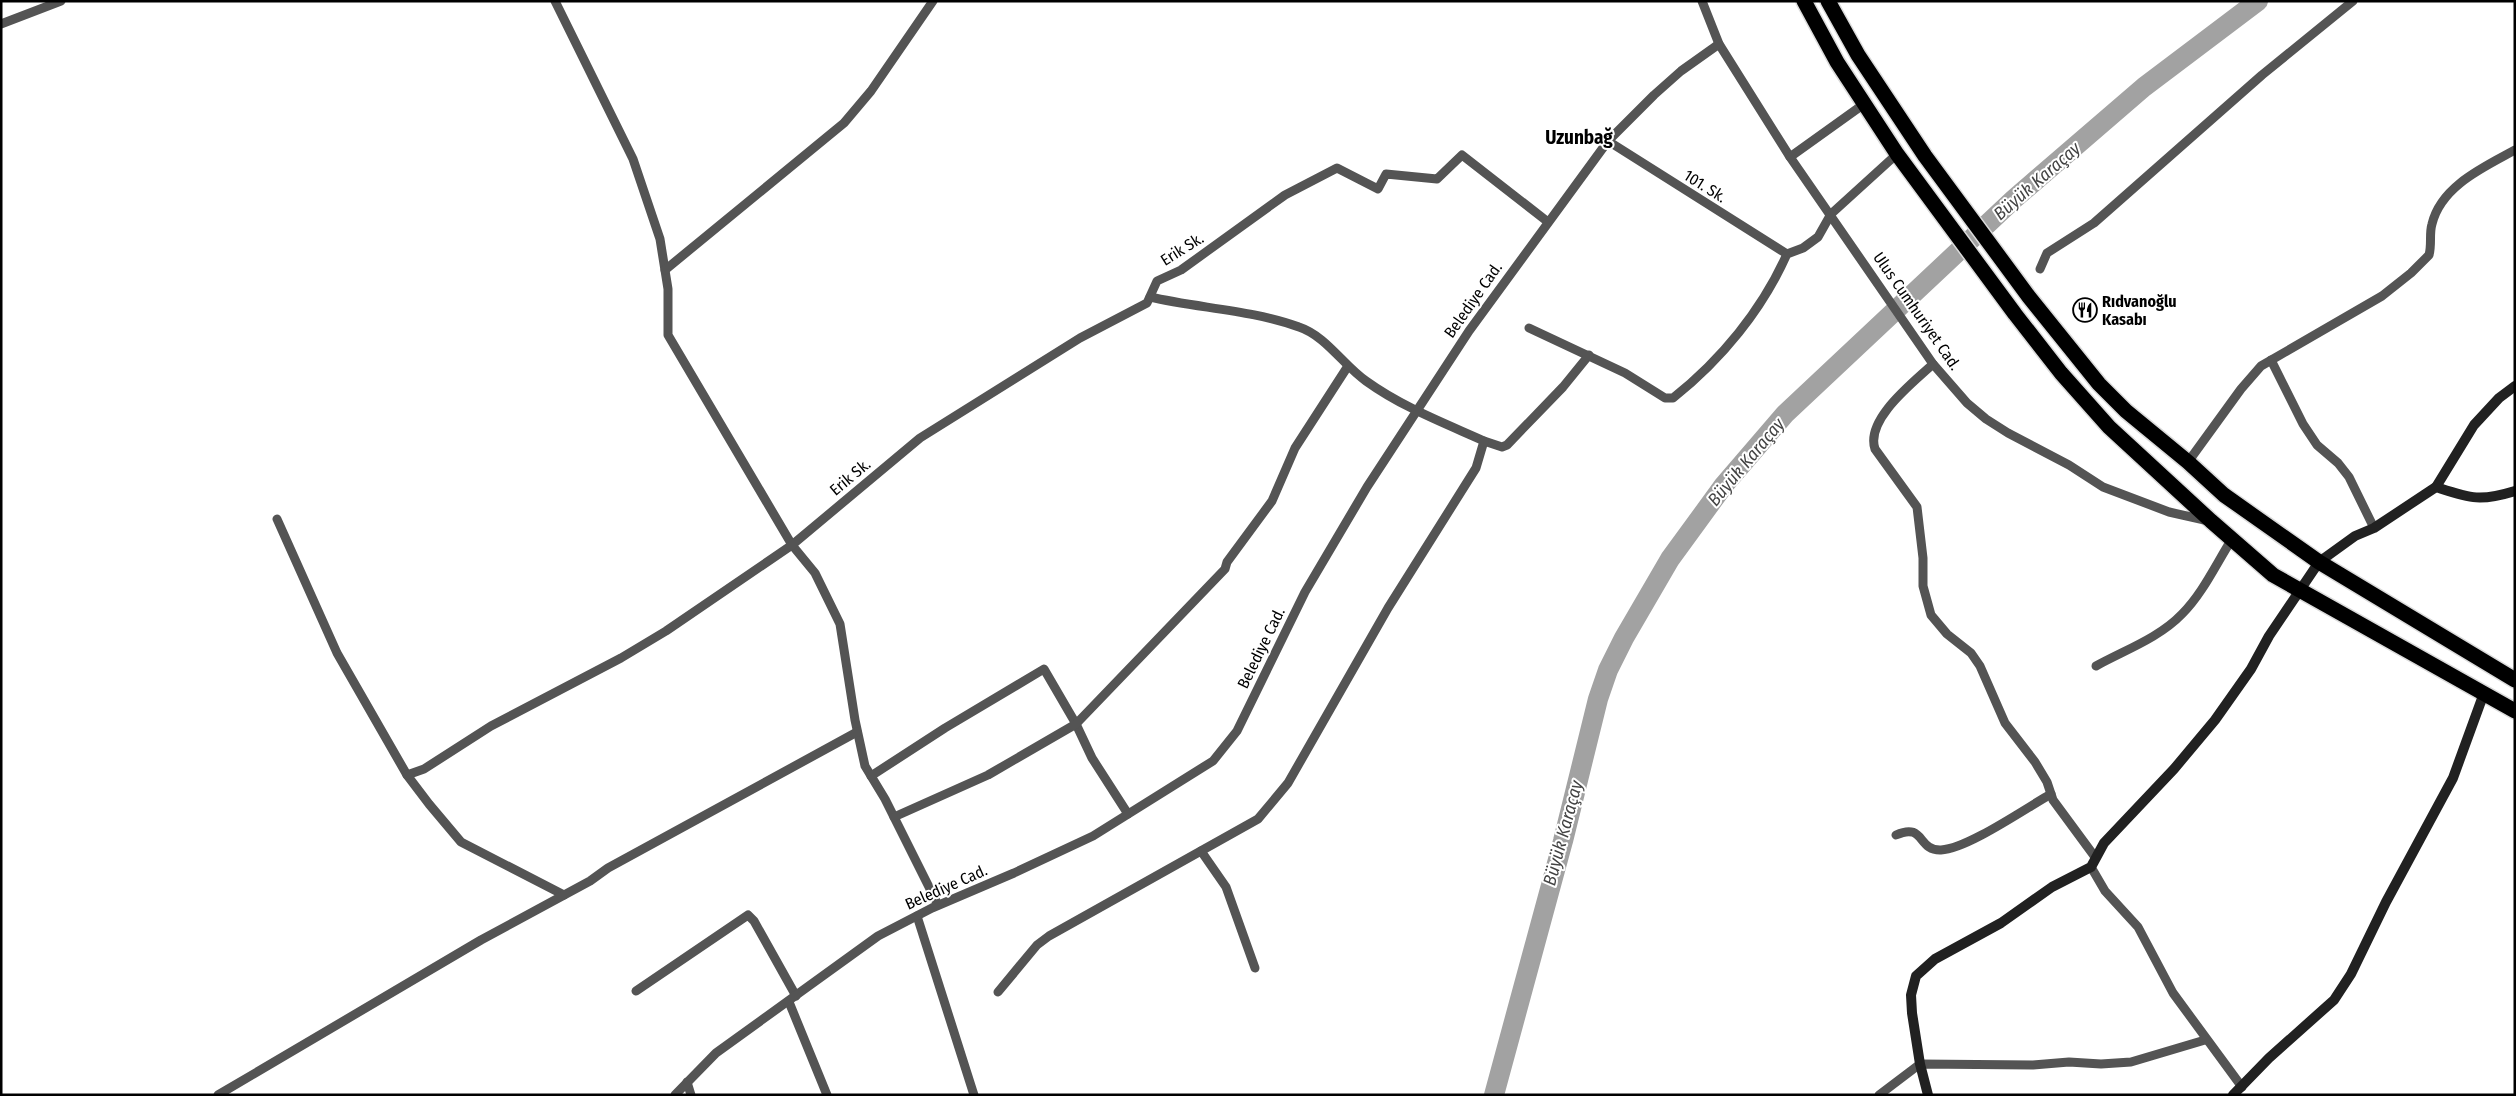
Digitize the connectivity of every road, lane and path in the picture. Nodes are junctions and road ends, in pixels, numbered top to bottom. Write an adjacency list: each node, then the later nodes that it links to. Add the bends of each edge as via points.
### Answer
1 (61, 1): 8 (street)
2 (555, 1): 19 (street, via 633,159 660,239)
3 (933, 1): 19 (street, via 871,91 844,123)
4 (1702, 1): 9 (street, Ulus Cumhuriyet Cad.)
5 (1804, 1): 10 (highway, via 1836,62)
6 (1828, 1): 29 (highway, via 1858,55 1925,156 2030,297 2098,384)
7 (2353, 1): 18 (street, via 2262,75 2094,223 2047,253)
8 (1, 24)
9 (1719, 44): 11 (street, Belediye Cad., via 1681,71); 14 (street, Ulus Cumhuriyet Cad.)
10 (1864, 104): 13 (highway); 14 (street)
11 (1608, 141): 16 (street, Belediye Cad.); 17 (street, 101. Sk.)
12 (2515, 150): 23 (street, via 2469,177 2444,200 2431,226 2429,255 2412,273 2350,316)
13 (1897, 154): 15 (street); 33 (highway, via 2061,373 2108,427)
14 (1790, 157): 15 (street, Ulus Cumhuriyet Cad.)
15 (1831, 214): 17 (street, via 1818,237); 24 (street, Ulus Cumhuriyet Cad.)
16 (1548, 222): 20 (street, Erik Sk., via 1462,155 1437,178 1386,174 1378,189 1337,168 1285,195 1181,270 1157,281); 27 (street, Belediye Cad., via 1469,331)
17 (1787, 254): 22 (street, via 1773,286 1742,328 1699,376 1673,398 1665,398)
18 (2040, 269)
19 (665, 270): 36 (street, via 668,335)
20 (1150, 297): 25 (street, via 1300,327 1323,342); 36 (street, Erik Sk., via 1147,303 1080,338 920,438)
21 (1529, 328): 22 (street)
22 (1589, 355): 28 (street, via 1507,445 1502,447)
23 (2271, 360): 29 (street, via 2253,374); 34 (street, via 2303,424 2317,445 2338,462 2349,477)
24 (1934, 364): 33 (street, Ulus Cumhuriyet Cad., via 1975,410 2021,441 2115,493 2168,512); 47 (street, via 1899,396 1883,416 1873,442 1917,507 1923,586 1931,615 1942,629 1971,653 1980,666 2005,723 2048,782)
25 (1348, 366): 27 (street, via 1395,401); 43 (street, via 1295,448 1272,501 1225,569)
26 (2515, 386): 30 (street, via 2474,425)
27 (1417, 411): 28 (street); 48 (street, Belediye Cad., via 1305,592 1237,732 1213,762)
28 (1484, 441): 51 (street, via 1476,468 1388,608 1288,783 1258,819)
29 (2188, 462): 37 (highway, via 2224,495)
30 (2436, 487): 31 (street, via 2476,499); 34 (street)
31 (2515, 492)
32 (277, 519): 45 (street, via 336,653)
33 (2211, 521): 35 (highway)
34 (2374, 528): 37 (street, via 2355,536)
35 (2232, 539): 38 (highway, via 2273,575); 39 (street, via 2184,613 2159,632)
36 (792, 545): 44 (street, via 815,573 840,624); 45 (street, Erik Sk., via 621,658 491,726 424,769)
37 (2319, 562): 38 (street); 40 (highway)
38 (2298, 590): 41 (highway); 52 (street, via 2251,670 2215,720 2104,843)
39 (2096, 666)
40 (2515, 680)
41 (2484, 693): 42 (highway); 63 (street, via 2453,778 2351,974 2334,1000 2269,1058)
42 (2515, 711)
43 (1076, 724): 46 (street, via 1044,670); 48 (street, via 1092,758); 49 (street, via 988,776)
44 (857, 732): 46 (street, via 865,766); 53 (street)
45 (408, 775): 53 (street, via 428,804 462,842)
46 (871, 776): 49 (street)
47 (2051, 794): 50 (street, via 1977,837 1948,849 1932,849 1924,845 1918,834 1910,831); 52 (street)
48 (1128, 814): 54 (street, Belediye Cad., via 1066,848)
49 (894, 818): 54 (street)
50 (1896, 835)
51 (1201, 851): 56 (street, via 1226,887); 58 (street, via 1049,936 1037,945)
52 (2093, 862): 60 (street, via 2105,891 2138,927 2161,973); 61 (street, via 2001,923 1935,959 1916,976 1911,995)
53 (564, 895): 64 (street, via 481,940)
54 (938, 905): 55 (street, Belediye Cad.)
55 (917, 916): 59 (street, Belediye Cad., via 878,936); 68 (street)
56 (1255, 968)
57 (636, 992): 59 (street, via 748,915 754,921)
58 (998, 992)
59 (792, 999): 62 (street, Belediye Cad., via 716,1053); 67 (street)
60 (2205, 1040): 61 (street, via 2121,1063); 63 (street)
61 (1920, 1064): 69 (street); 70 (street)
62 (687, 1082): 65 (street, Belediye Cad.); 66 (street)
63 (2242, 1087): 71 (street)
64 (218, 1095)
65 (676, 1095)
66 (690, 1095)
67 (827, 1095)
68 (974, 1095)
69 (1879, 1095)
70 (1928, 1095)
71 (2233, 1095)

